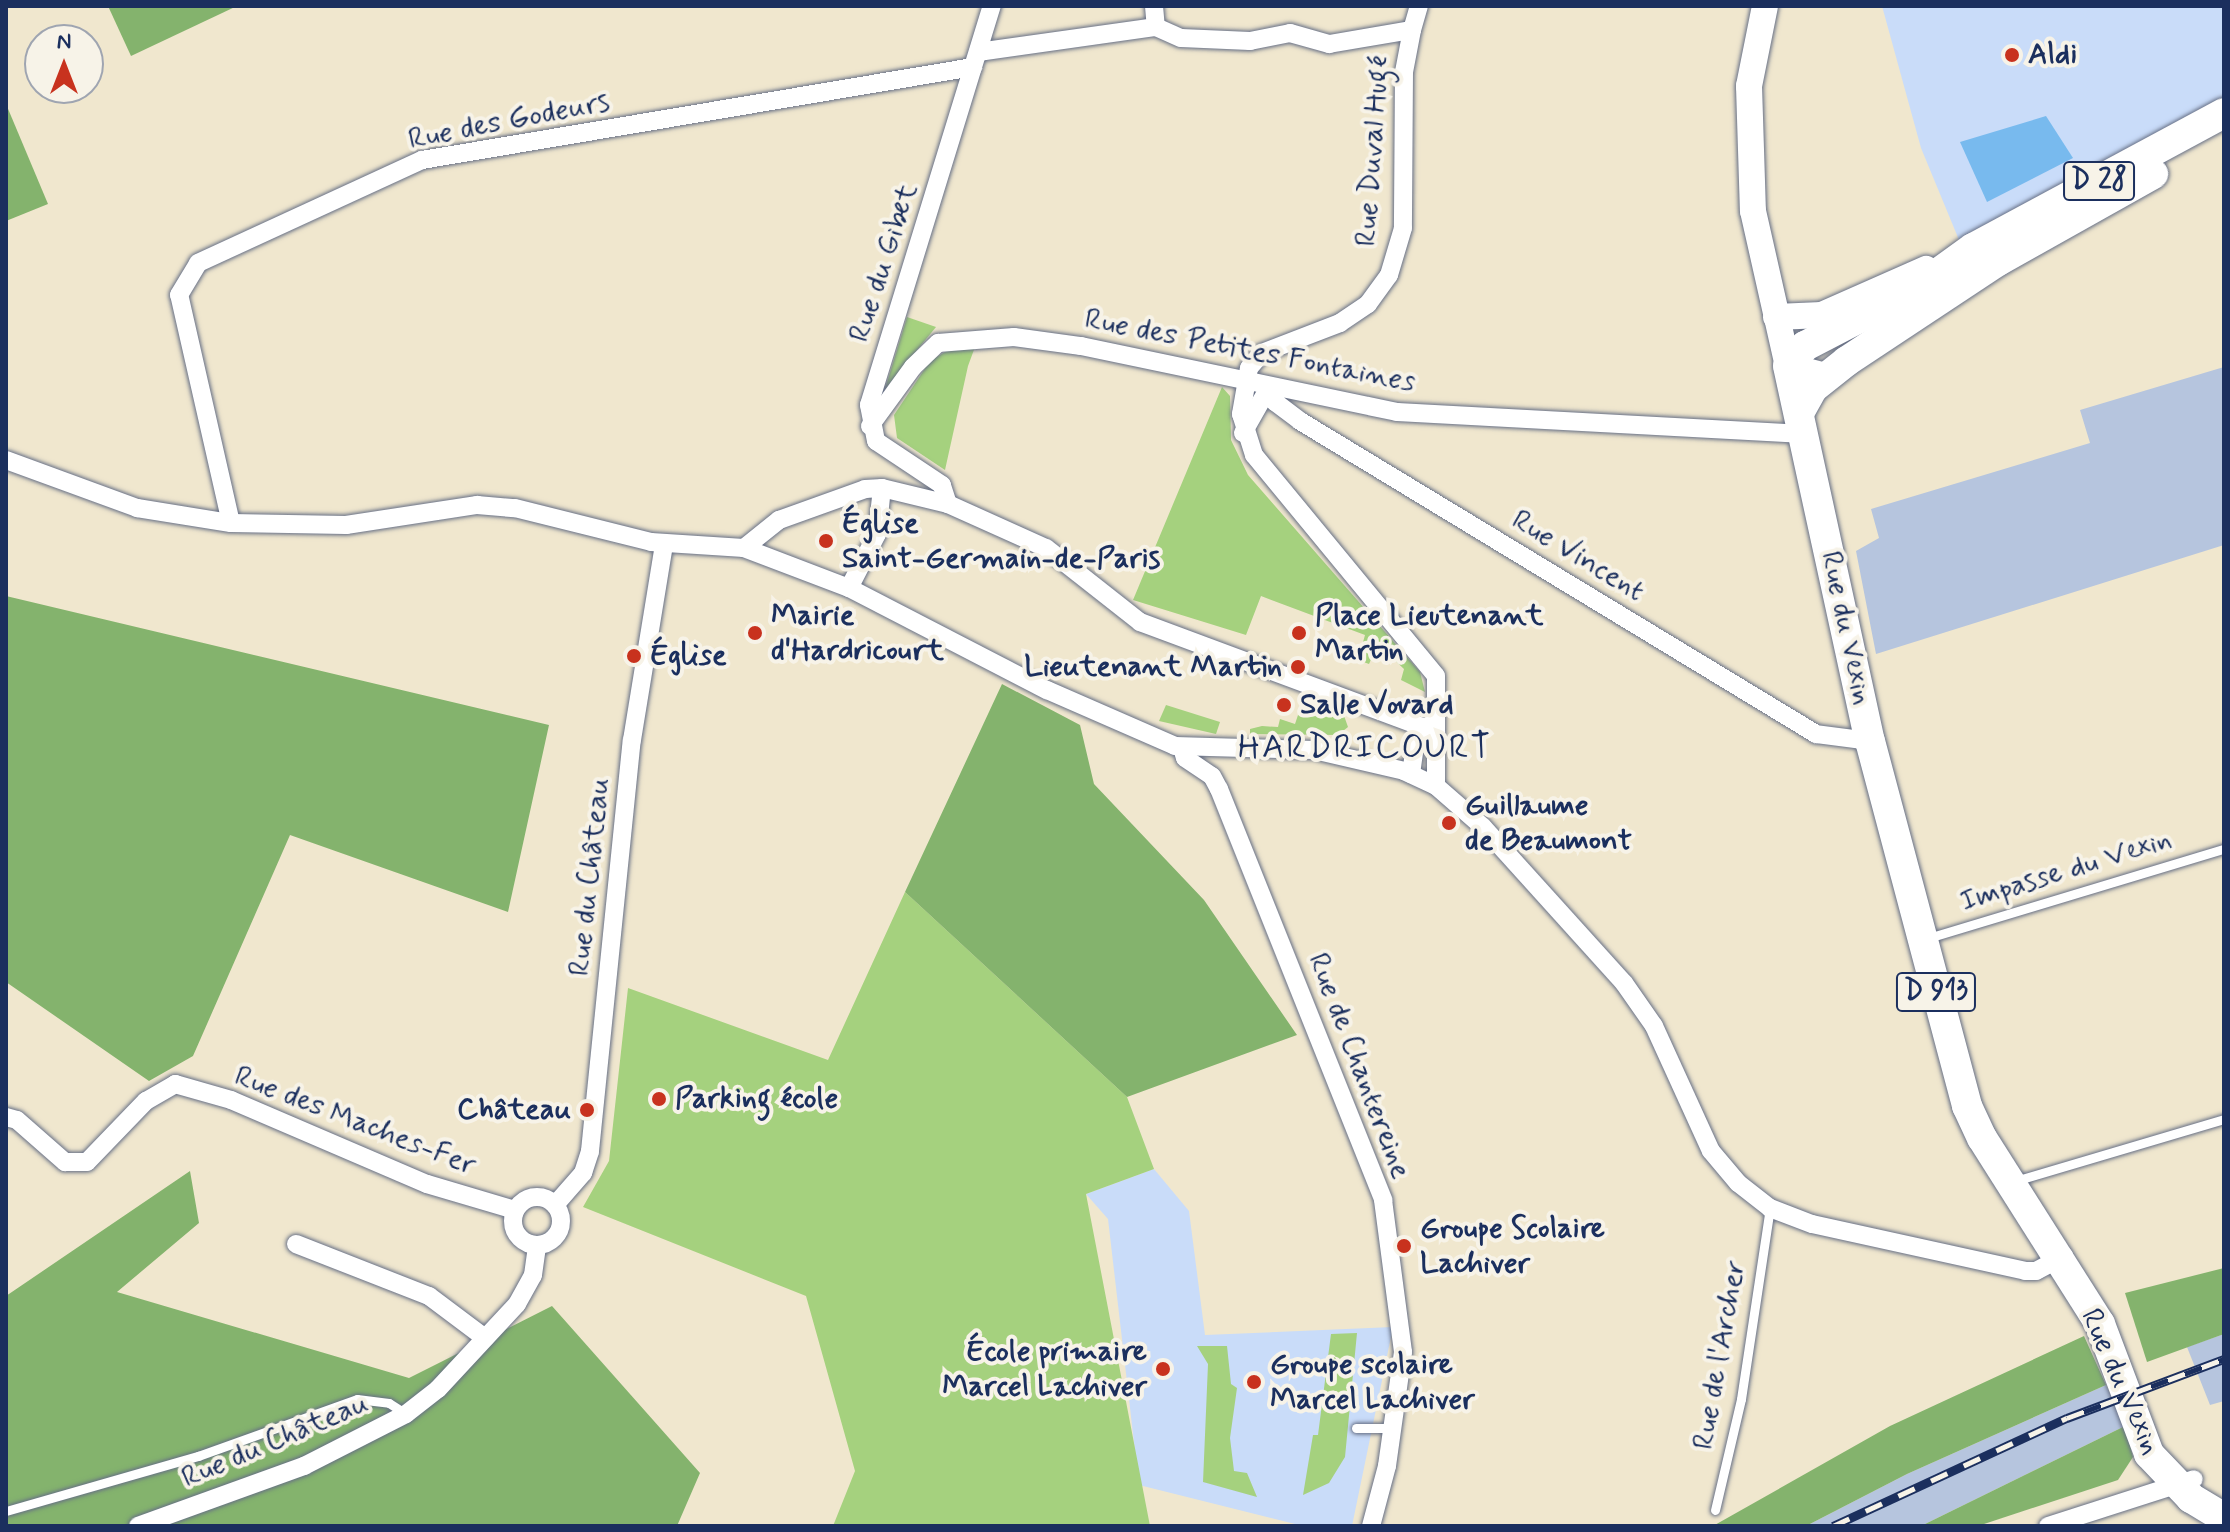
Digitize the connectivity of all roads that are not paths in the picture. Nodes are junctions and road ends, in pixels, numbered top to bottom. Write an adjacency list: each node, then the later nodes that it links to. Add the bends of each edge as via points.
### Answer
1 (992, 6): 7 (street, Rue du Gibet)
2 (1154, 6): 5 (street)
3 (1419, 6): 6 (street, Rue Duval Hugé)
4 (1765, 6): 11 (main road, Rue du Vexin / D 913, via 1749,86 1749,173)
5 (1156, 27): 6 (street, via 1207,41 1250,41 1290,33 1342,43); 7 (street, Rue des Godeurs)
6 (1412, 30): 14 (street, Rue Duval Hugé, via 1404,72 1403,228 1389,275 1368,304 1340,323 1262,353 1249,368)
7 (976, 59): 17 (street, Rue du Gibet, via 871,397); 22 (street, Rue des Godeurs, via 422,160 198,263 179,295)
8 (2224, 113): 10 (main road, D 28)
9 (2224, 134): 13 (main road, D 28, via 1998,261)
10 (1973, 248): 11 (main road, via 1822,315); 12 (main road, D 28, via 1919,287 1805,346)
11 (1776, 317): 12 (main road, Rue du Vexin / D 913)
12 (1788, 366): 13 (main road); 16 (main road, Rue du Vexin / D 913)
13 (1826, 376): 16 (main road, D 28)
14 (1245, 384): 15 (street, Rue des Petites Fontaines); 17 (street, Rue des Petites Fontaines, via 1038,338 955,338 930,349); 18 (street, Rue Duval Hugé)
15 (1272, 390): 16 (street, Rue des Petites Fontaines, via 1397,412); 18 (street); 27 (street, Rue Vincent, via 1275,402 1300,421 1816,734)
16 (1802, 424): 27 (main road, Rue du Vexin / D 913)
17 (870, 426): 21 (street, via 876,441 945,489)
18 (1243, 433): 26 (street, via 1254,455 1430,665 1440,690)
19 (6, 460): 22 (street, via 137,508)
20 (882, 488): 21 (street); 24 (street, via 854,492 779,520); 25 (street, via 877,534)
21 (948, 504): 26 (street, via 1046,548 1140,622)
22 (231, 523): 23 (street, via 346,525 477,505 515,508)
23 (664, 544): 24 (street); 36 (street, Rue du Château, via 632,740 590,1151 583,1173)
24 (744, 548): 25 (street)
25 (849, 588): 28 (street, via 1047,690)
26 (1432, 727): 29 (street, via 1415,747); 30 (street)
27 (1870, 741): 32 (main road, Rue du Vexin / D 913)
28 (1182, 748): 29 (street, via 1199,743 1314,750); 45 (street, Rue de Chantereine, via 1185,758 1212,776 1219,789 1372,1164 1402,1319)
29 (1411, 774): 30 (street)
30 (1436, 786): 37 (street, via 1514,858 1624,983 1654,1026 1711,1151 1738,1183)
31 (2224, 849): 32 (lane, Impasse du Vexin)
32 (1922, 940): 35 (main road, Rue du Vexin / D 913, via 1967,1106)
33 (6, 1117): 38 (street, Rue des Maches-Fer, via 17,1120 65,1162 87,1162 146,1101 175,1084 231,1100 427,1184)
34 (2224, 1119): 35 (lane)
35 (2011, 1182): 41 (main road, Rue du Vexin / D 913)
36 (555, 1205): 38 (street, via 534,1197); 40 (street, Rue du Château, via 559,1230)
37 (1770, 1208): 41 (street, via 1812,1224 2025,1271); 48 (lane, Rue de l'Archer, via 1741,1399)
38 (515, 1210): 40 (street, via 516,1234)
39 (296, 1244): 42 (street, via 429,1296)
40 (537, 1245): 42 (street, Rue du Château, via 524,1295)
41 (2064, 1256): 46 (main road, Rue du Vexin / D 913, via 2104,1332 2149,1454)
42 (485, 1338): 43 (street, Rue du Château)
43 (406, 1414): 49 (lane, via 389,1403 357,1399 198,1456); 51 (street, Rue du Château, via 304,1466)
44 (1356, 1428): 45 (lane)
45 (1393, 1428): 52 (street, Rue de Chantereine)
46 (2185, 1482): 47 (main road, Rue du Vexin / D 913); 50 (main road, Rue du Vexin / D 913); 53 (street)
47 (2224, 1503)
48 (1715, 1510)
49 (6, 1511)
50 (2224, 1518)
51 (138, 1526)
52 (1371, 1526)
53 (2048, 1526)

